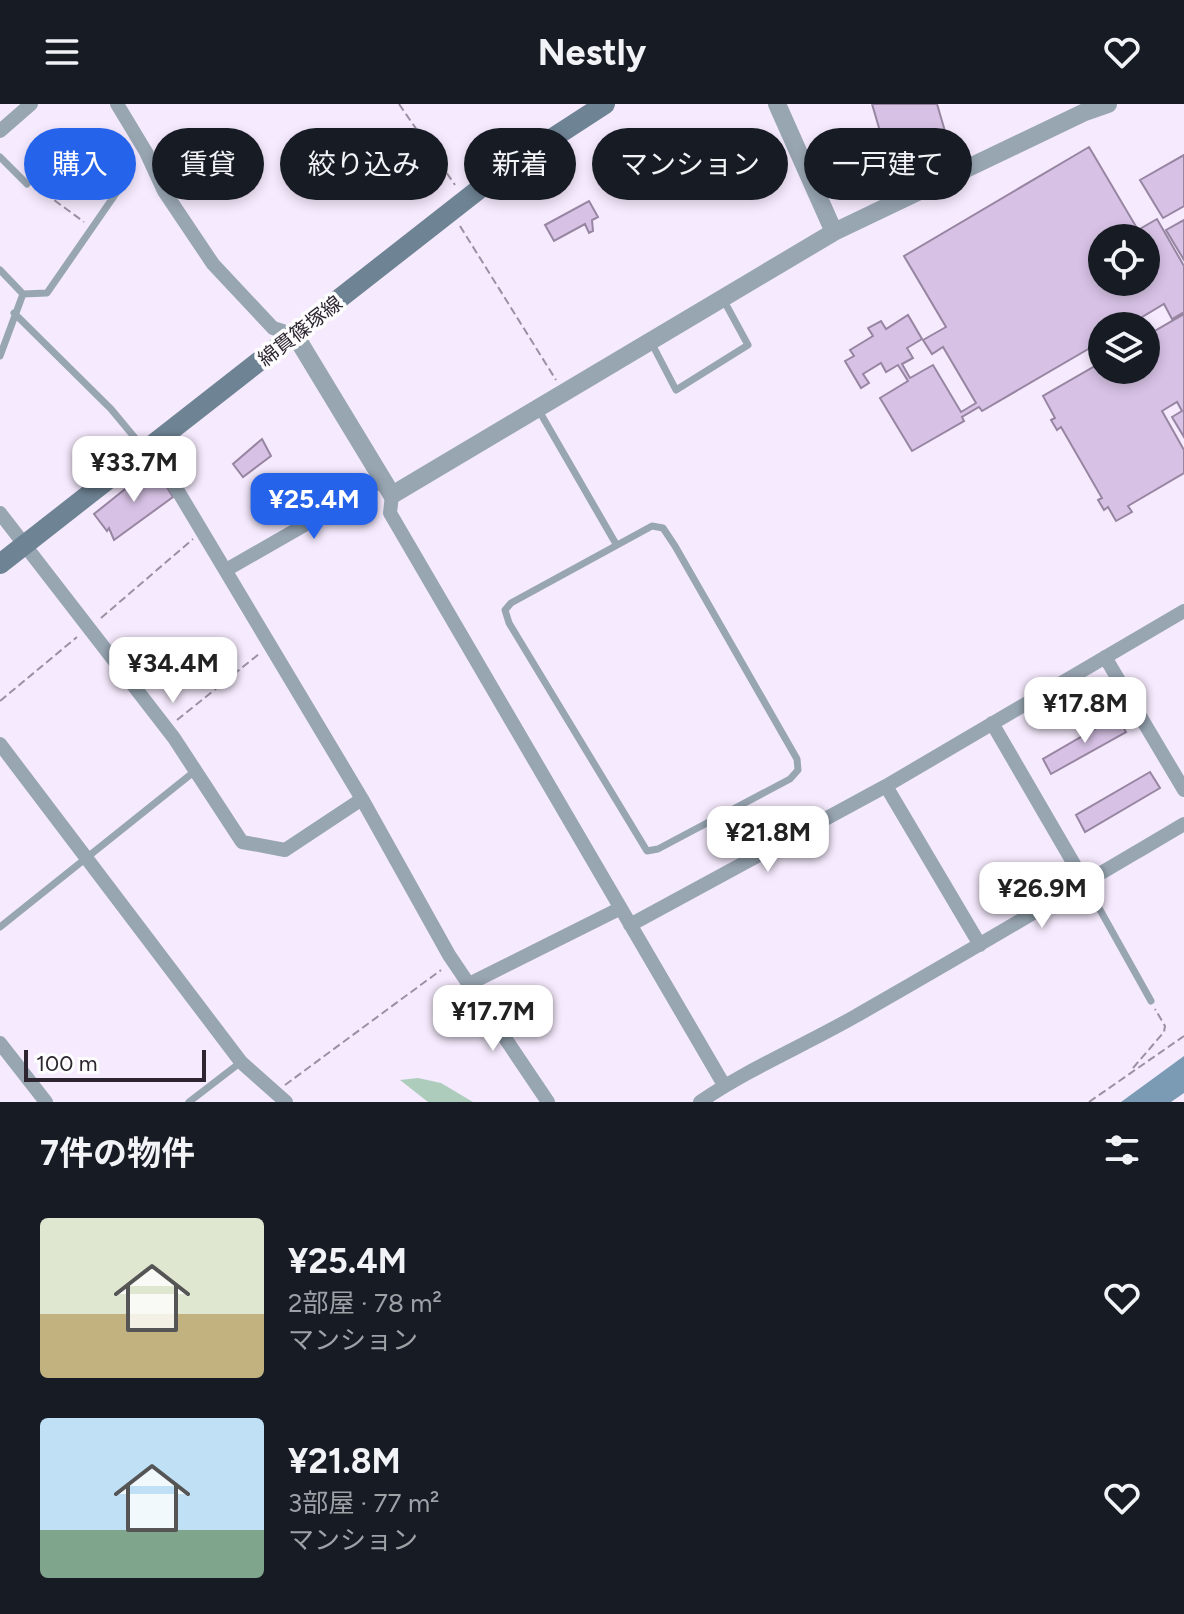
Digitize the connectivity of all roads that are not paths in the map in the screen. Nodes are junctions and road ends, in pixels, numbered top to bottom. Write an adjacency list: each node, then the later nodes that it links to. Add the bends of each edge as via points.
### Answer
1 (31, 104): 6 (street)
2 (117, 104): 15 (street, via 164,191 213,264 273,328)
3 (605, 104): 15 (main road, 綿貫篠塚線, via 458,206)
4 (777, 104): 10 (street)
5 (1108, 104): 10 (street)
6 (0, 131)
7 (0, 157): 8 (lane)
8 (24, 179)
9 (111, 200): 12 (lane, via 47,293)
10 (834, 232): 13 (street)
11 (0, 270): 12 (lane)
12 (23, 294): 14 (lane)
13 (722, 297): 16 (street); 16 (lane, via 748,345 676,390)
14 (14, 313): 17 (lane); 19 (lane)
15 (295, 335): 19 (main road, 綿貫篠塚線); 20 (street)
16 (650, 339): 18 (street)
17 (0, 356)
18 (537, 407): 20 (street); 23 (lane)
19 (148, 448): 22 (main road, 綿貫篠塚線); 25 (street)
20 (387, 487): 25 (street); 37 (street, via 390,513)
21 (0, 513): 22 (street)
22 (26, 544): 24 (main road, 綿貫篠塚線); 30 (street)
23 (616, 544): 23 (lane, via 505,610 647,851 790,779 798,770 797,759 663,528 652,526)
24 (0, 564)
25 (226, 570): 33 (street)
26 (1184, 611): 27 (street)
27 (1105, 657): 28 (street); 32 (street)
28 (992, 723): 31 (street); 36 (street)
29 (0, 744): 35 (street)
30 (195, 771): 33 (street, via 242,842 278,851); 35 (lane)
31 (886, 786): 38 (street); 40 (street)
32 (1184, 790)
33 (362, 799): 41 (street)
34 (1184, 824): 36 (street)
35 (87, 858): 39 (lane); 44 (street)
36 (1085, 883): 40 (street); 42 (lane)
37 (619, 909): 38 (street); 41 (street)
38 (630, 925): 45 (street)
39 (0, 927)
40 (980, 945): 45 (street)
41 (469, 984): 49 (street)
42 (1151, 1001)
43 (0, 1043): 47 (street)
44 (241, 1062): 46 (street); 48 (lane)
45 (724, 1085): 50 (street)
46 (280, 1098)
47 (46, 1102)
48 (189, 1102)
49 (548, 1102)
50 (700, 1102)

